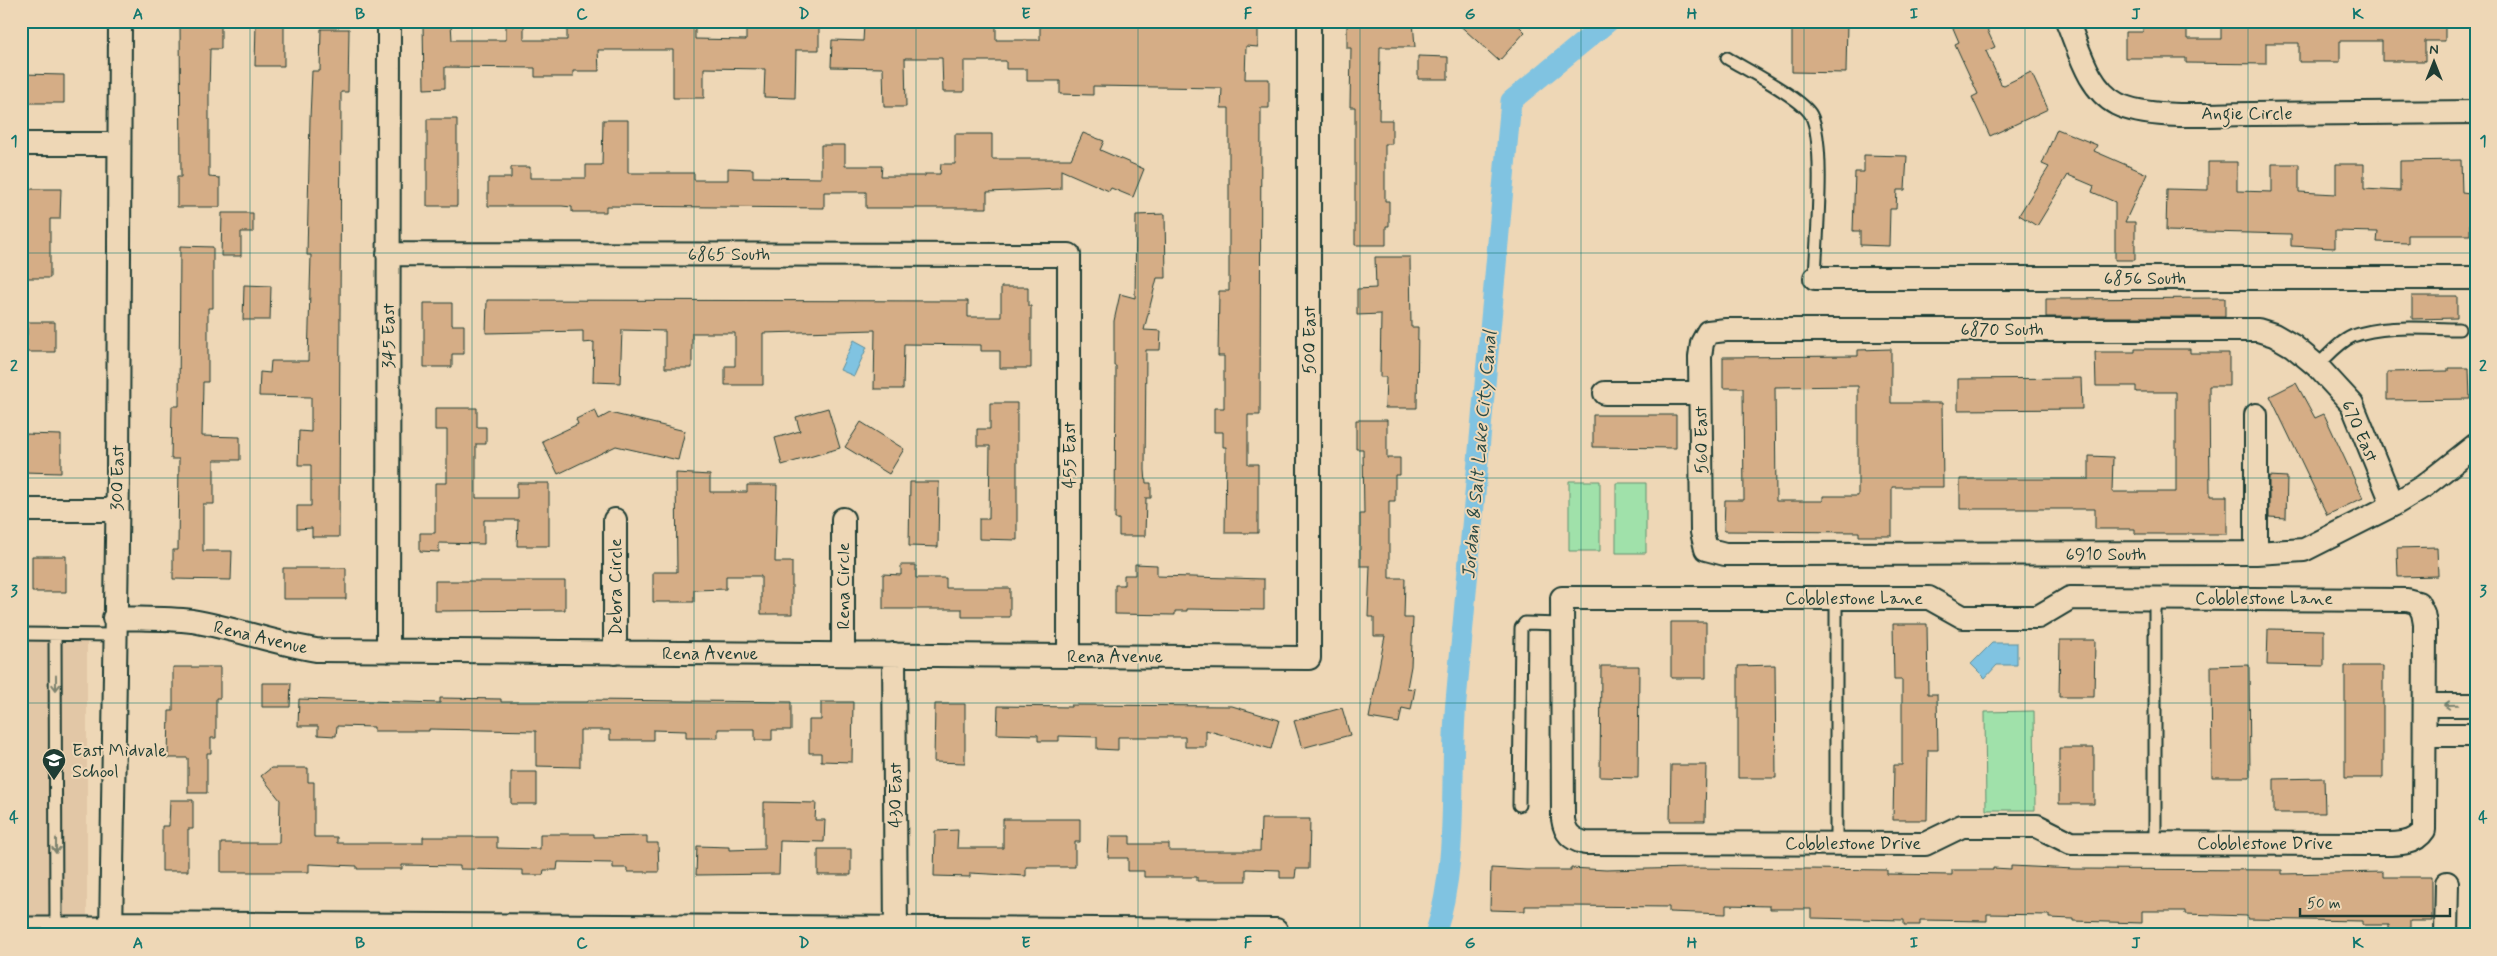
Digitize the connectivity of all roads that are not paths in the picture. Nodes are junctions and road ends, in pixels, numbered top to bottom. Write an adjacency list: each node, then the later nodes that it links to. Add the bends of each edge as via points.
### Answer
1 (120, 21): 8 (street, 300 East)
2 (389, 21): 9 (street, 345 East)
3 (1308, 21): 39 (street, 500 East)
4 (2067, 21): 6 (street, Angie Circle, via 2088,72 2100,90 2116,103 2134,111 2208,114)
5 (1727, 58): 11 (lane, via 1792,97 1811,114 1819,147)
6 (2476, 112)
7 (21, 144): 8 (street)
8 (119, 144): 23 (street, 300 East)
9 (388, 254): 10 (street, 6865 South); 34 (street, 345 East)
10 (1069, 255): 38 (street, 455 East)
11 (1815, 278): 12 (street, 6856 South)
12 (2476, 278)
13 (2459, 329): 16 (lane, via 2366,333 2338,346)
14 (1708, 332): 15 (street, 6870 South, via 2237,328 2274,335); 18 (street, 560 East, via 1702,343)
15 (2293, 346): 16 (street, 670 East)
16 (2317, 366): 21 (street, 670 East, via 2352,404)
17 (1605, 393): 18 (street)
18 (1700, 393): 26 (street, 560 East, via 1702,532)
19 (2256, 414): 27 (street)
20 (2476, 445): 21 (street, 6910 South, via 2424,486)
21 (2393, 505): 27 (street, 6910 South, via 2304,550)
22 (21, 510): 23 (street)
23 (117, 510): 31 (street, 300 East)
24 (843, 519): 36 (street, Rena Circle)
25 (615, 520): 35 (street, Debra Circle)
26 (1706, 549): 27 (street, 6910 South, via 1725,554)
27 (2256, 553)
28 (1836, 598): 29 (street, Cobblestone Lane, via 1929,598 1963,617 2038,617 2070,598); 30 (street, Cobblestone Lane, via 1562,598); 47 (lane)
29 (2155, 598): 41 (street, Cobblestone Lane, via 2396,598 2418,603 2425,624); 46 (lane)
30 (1562, 624): 44 (street, Cobblestone Lane); 45 (lane, via 1526,623 1521,628)
31 (114, 627): 33 (lane); 34 (street, Rena Avenue, via 190,621 316,650); 51 (street, 300 East)
32 (21, 634): 33 (lane)
33 (56, 634): 50 (lane, one-way to 50)
34 (388, 651): 35 (street, Rena Avenue)
35 (615, 653): 36 (street, Rena Avenue)
36 (843, 654): 37 (street, Rena Avenue)
37 (894, 654): 38 (street, Rena Avenue); 53 (street, 430 East)
38 (1069, 656): 39 (street, Rena Avenue)
39 (1308, 658)
40 (2476, 704): 41 (street, one-way to 41)
41 (2426, 705): 42 (street, Cobblestone Lane)
42 (2426, 735): 43 (street); 46 (street, Cobblestone Drive, via 2426,821 2419,838 2375,844)
43 (2476, 735)
44 (1562, 744): 47 (street, Cobblestone Drive, via 1563,819 1568,836 1576,841)
45 (1519, 805)
46 (2155, 843): 47 (street, Cobblestone Drive, via 2071,843 2037,826 1962,826 1925,844)
47 (1836, 844)
48 (2447, 883): 54 (street)
49 (21, 923): 50 (lane)
50 (56, 924): 51 (lane)
51 (111, 929): 53 (street)
52 (1276, 930): 53 (street)
53 (896, 931)
54 (2446, 935)

